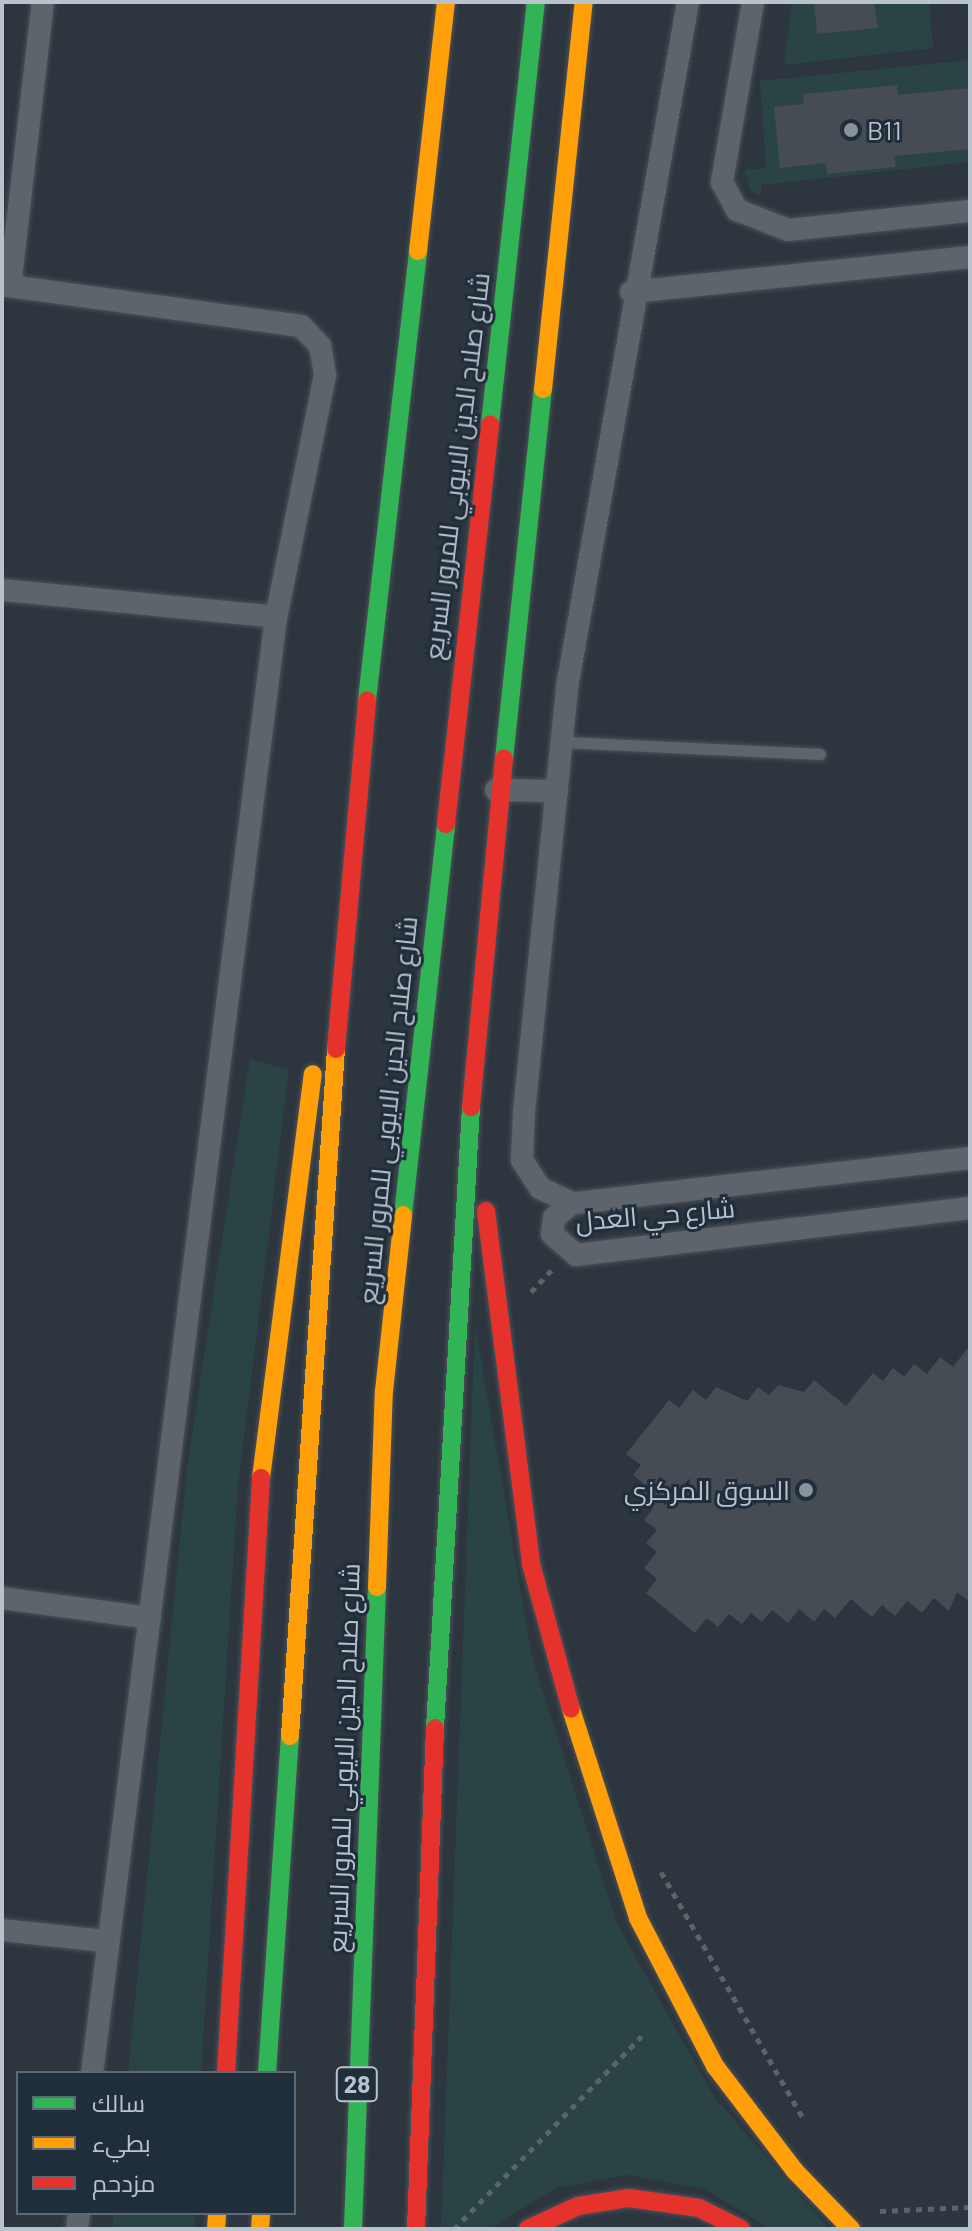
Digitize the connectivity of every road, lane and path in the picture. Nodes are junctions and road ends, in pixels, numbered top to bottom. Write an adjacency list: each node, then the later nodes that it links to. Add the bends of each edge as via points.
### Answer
1 (43, 2): 9 (street)
2 (446, 2): 17 (highway, شارع صلاح الدين الايوبي للمرور السريع)
3 (536, 2): 34 (highway, شارع صلاح الدين الايوبي للمرور السريع / 28, via 384,1391)
4 (584, 2): 15 (highway)
5 (688, 2): 10 (street)
6 (753, 2): 7 (street, via 722,182 737,210 788,230)
7 (970, 211)
8 (970, 257): 10 (street)
9 (6, 285): 12 (street, via 301,326 320,346 325,375)
10 (631, 292): 13 (street)
11 (2, 590): 12 (street)
12 (276, 617): 23 (street)
13 (563, 742): 14 (lane); 16 (street)
14 (820, 754)
15 (496, 790): 16 (street); 18 (highway)
16 (557, 791): 20 (street, via 522,1160 540,1188)
17 (348, 864): 29 (highway, via 270,1366); 30 (highway, شارع صلاح الدين الايوبي للمرور السريع)
18 (479, 993): 35 (highway, via 444,1488 423,1933); 39 (highway, via 486,1247 513,1459 572,1730 638,1918 682,2010 758,2127)
19 (970, 1158): 20 (street, شارع حي العدل)
20 (572, 1203): 21 (street, شارع حي العدل, via 554,1218 552,1234 576,1255)
21 (970, 1208)
22 (2, 1598): 23 (street)
23 (150, 1618): 26 (street)
24 (661, 1872): 31 (path)
25 (2, 1930): 26 (street)
26 (105, 1941): 28 (street)
27 (642, 2036): 36 (path)
28 (92, 2071)
29 (226, 2071)
30 (267, 2071)
31 (808, 2127)
32 (869, 2207): 33 (path, via 887,2214)
33 (970, 2207)
34 (353, 2229)
35 (416, 2229)
36 (454, 2229)
37 (528, 2229): 38 (highway, via 578,2206 629,2198 699,2208)
38 (741, 2229)
39 (851, 2229)

